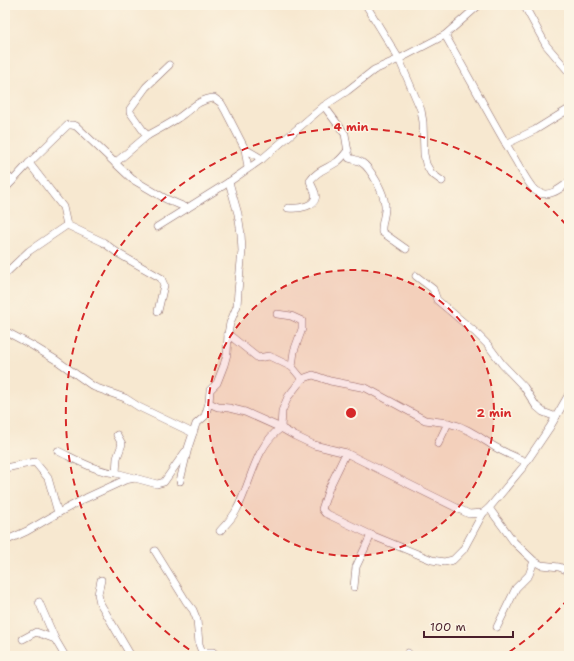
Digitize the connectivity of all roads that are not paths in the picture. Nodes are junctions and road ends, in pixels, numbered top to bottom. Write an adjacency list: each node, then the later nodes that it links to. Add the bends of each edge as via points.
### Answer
1 (366, 5): 5 (street)
2 (479, 5): 4 (street)
3 (524, 5): 7 (street, via 546,44)
4 (445, 35): 5 (street); 11 (street)
5 (399, 59): 8 (street, via 374,70); 20 (street, via 421,110 426,164 431,173)
6 (169, 65): 10 (street, via 146,87 130,109)
7 (569, 72)
8 (324, 106): 13 (street, via 345,134); 14 (street)
9 (569, 109): 11 (street)
10 (147, 136): 12 (street, via 179,118 196,104 207,98 214,98 221,103); 16 (street)
11 (506, 144): 22 (street, via 536,191 550,194)
12 (245, 149): 14 (street); 17 (street)
13 (348, 150): 25 (street, via 337,162 311,179 316,194 315,200 309,206); 28 (street, via 349,158 362,163 373,176 382,194 386,206 382,232)
14 (262, 159): 17 (street)
15 (29, 163): 16 (street, via 72,125); 19 (street); 26 (street, via 62,207)
16 (115, 163): 24 (street, via 132,179)
17 (248, 168): 21 (street)
18 (5, 173): 19 (street)
19 (12, 181): 23 (street)
20 (442, 181)
21 (229, 182): 24 (street); 34 (street, via 238,214 242,251 237,306)
22 (569, 182)
23 (5, 189)
24 (187, 208): 27 (street)
25 (288, 208)
26 (67, 225): 29 (street, via 29,251); 31 (street, via 103,242 161,278 164,285)
27 (157, 227)
28 (406, 249)
29 (5, 274)
30 (416, 276): 39 (street, via 434,289 436,300 488,345 524,387 536,406)
31 (158, 311)
32 (277, 314): 35 (street, via 302,321)
33 (5, 331): 42 (street, via 56,360 94,387 125,398 138,407)
34 (228, 334): 35 (street, via 258,358 270,356); 38 (street, via 224,365 217,383 210,390)
35 (292, 367): 36 (street)
36 (302, 379): 40 (street, via 313,376 366,388 425,420); 41 (street, via 288,397 282,410)
37 (569, 394): 39 (street)
38 (209, 403): 41 (street, via 245,412); 42 (street, via 205,416 196,424)
39 (556, 417): 48 (street)
40 (448, 423): 44 (street); 48 (street, via 467,429)
41 (281, 428): 47 (street, via 314,445); 55 (street, via 274,433 257,460 237,509)
42 (193, 433): 45 (street)
43 (118, 435): 50 (street, via 122,444 117,458)
44 (438, 444)
45 (188, 448): 51 (street, via 164,482 157,484); 52 (street)
46 (58, 451): 50 (street, via 105,472)
47 (346, 453): 53 (street, via 469,514); 56 (street, via 322,509 325,513)
48 (526, 462): 53 (street)
49 (5, 468): 54 (street, via 35,462 48,478)
50 (116, 473): 51 (street)
51 (135, 478): 54 (street, via 125,480)
52 (180, 481)
53 (486, 511): 56 (street, via 463,550 453,560 444,562 432,560); 59 (street)
54 (58, 512): 57 (street)
55 (220, 531)
56 (372, 535): 62 (street, via 356,567)
57 (5, 541)
58 (155, 552): 69 (street, via 193,610 202,652 212,652)
59 (534, 561): 60 (street, via 541,565 559,566); 64 (street, via 529,575 516,588)
60 (569, 571)
61 (101, 580): 68 (street, via 98,594 100,603)
62 (354, 586)
63 (39, 602): 66 (street)
64 (497, 627)
65 (23, 639): 66 (street, via 36,632)
66 (55, 639): 67 (street)
67 (64, 656)
68 (131, 656)
69 (216, 656)

